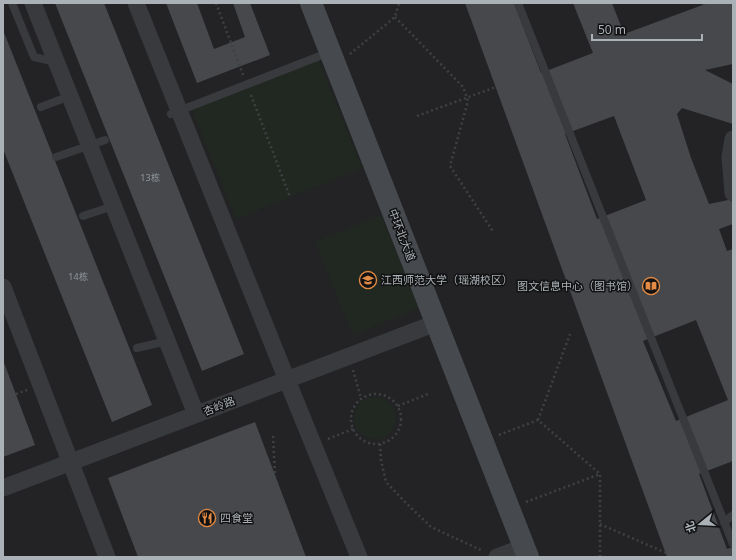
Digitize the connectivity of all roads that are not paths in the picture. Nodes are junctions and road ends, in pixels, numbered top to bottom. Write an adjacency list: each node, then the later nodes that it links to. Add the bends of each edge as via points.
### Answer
1 (12, 3): 7 (lane, via 34,57)
2 (33, 3): 7 (street)
3 (136, 3): 10 (street)
4 (311, 3): 6 (street, 中环北大道)
5 (518, 3): 26 (lane)
6 (332, 59): 10 (lane); 18 (street, 中环北大道)
7 (56, 62): 8 (street)
8 (70, 96): 9 (lane); 12 (street)
9 (41, 107)
10 (175, 112): 21 (street)
11 (733, 139): 14 (street, via 730,157)
12 (97, 143): 13 (lane); 15 (street)
13 (56, 157)
14 (733, 192)
15 (113, 206): 16 (lane); 19 (street)
16 (83, 216)
17 (3, 287): 23 (street)
18 (436, 323): 21 (street, 杏岭路); 28 (street, 中环北大道)
19 (167, 341): 20 (lane); 22 (street)
20 (136, 348)
21 (287, 380): 22 (street, 杏岭路); 31 (street)
22 (196, 414): 23 (street, 杏岭路)
23 (71, 462): 24 (street, 杏岭路); 30 (street)
24 (3, 488)
25 (733, 515): 26 (lane)
26 (724, 522): 27 (lane)
27 (733, 544)
28 (526, 552): 29 (street)
29 (492, 555)
30 (107, 557)
31 (359, 557)

